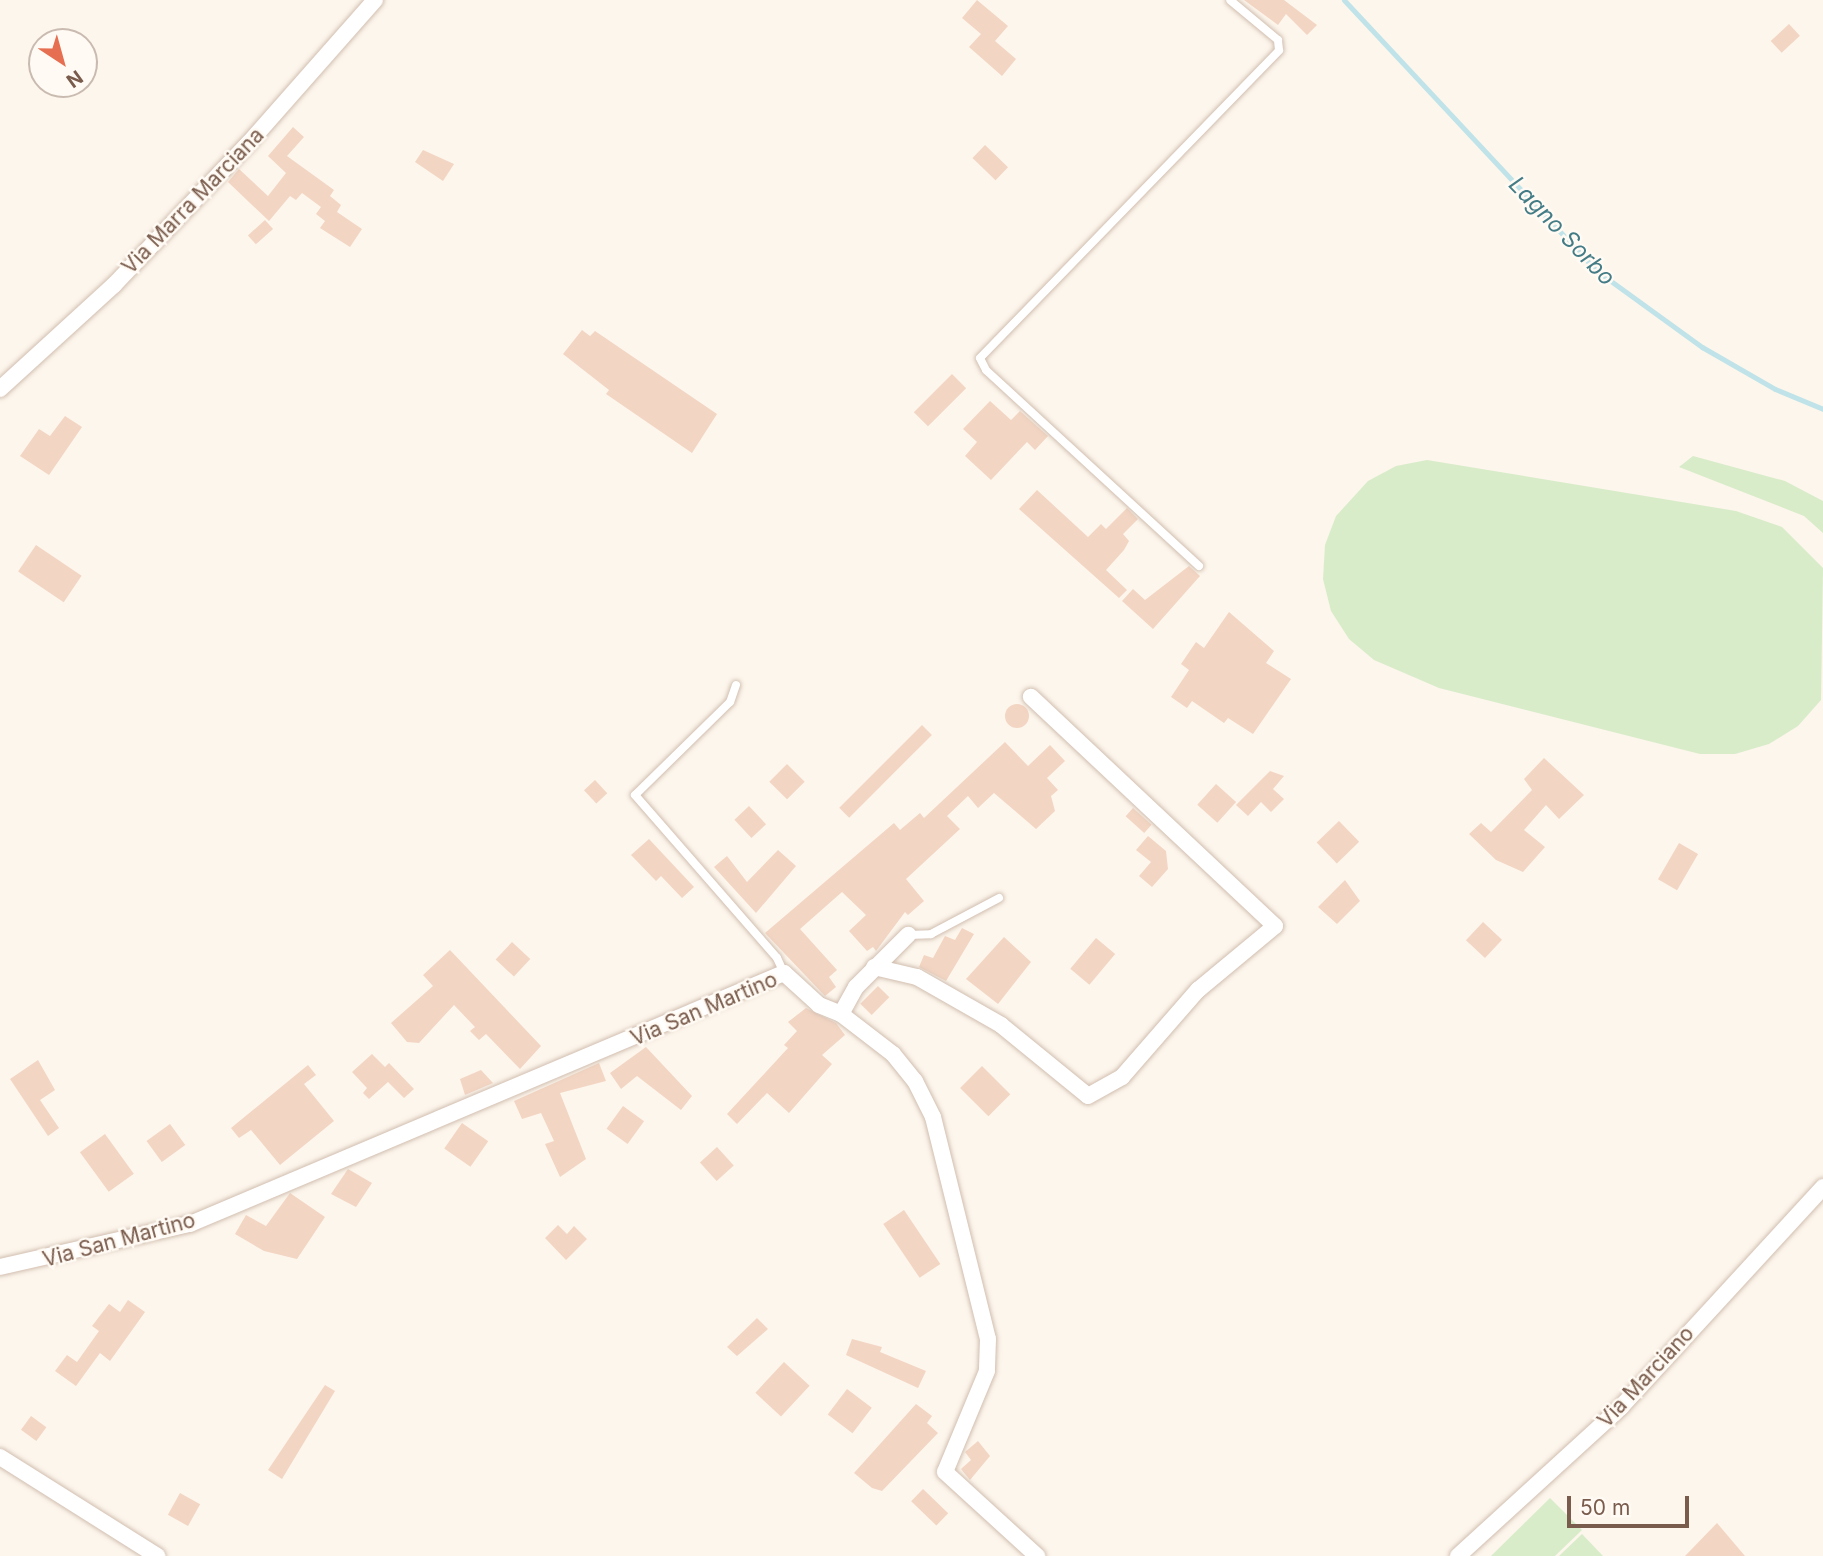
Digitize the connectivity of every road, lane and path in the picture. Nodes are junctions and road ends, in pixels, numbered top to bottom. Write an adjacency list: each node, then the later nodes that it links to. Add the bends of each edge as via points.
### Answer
1 (375, 0): 3 (street, Via Marra Marciana, via 248,144 114,285 41,346)
2 (1230, 0): 4 (lane, via 1278,40 1278,52 980,358 986,370)
3 (0, 389)
4 (1199, 566)
5 (736, 685): 10 (lane, via 730,702 635,795 777,958)
6 (1031, 697): 9 (street, via 1275,926 1198,990 1122,1077 1088,1096 1001,1025 917,977)
7 (999, 898): 8 (lane, via 931,934)
8 (908, 935): 9 (street)
9 (874, 967): 11 (street)
10 (784, 973): 11 (street, Via San Martino, via 819,1005); 13 (street, Via San Martino, via 190,1224)
11 (841, 1014): 16 (street, Via San Martino, via 893,1054 915,1081 940,1140 977,1278 988,1339 987,1371 944,1472)
12 (1823, 1187): 17 (street, Via Marciano, via 1621,1407)
13 (0, 1267)
14 (0, 1457): 15 (street)
15 (157, 1556)
16 (1037, 1556)
17 (1458, 1556)

